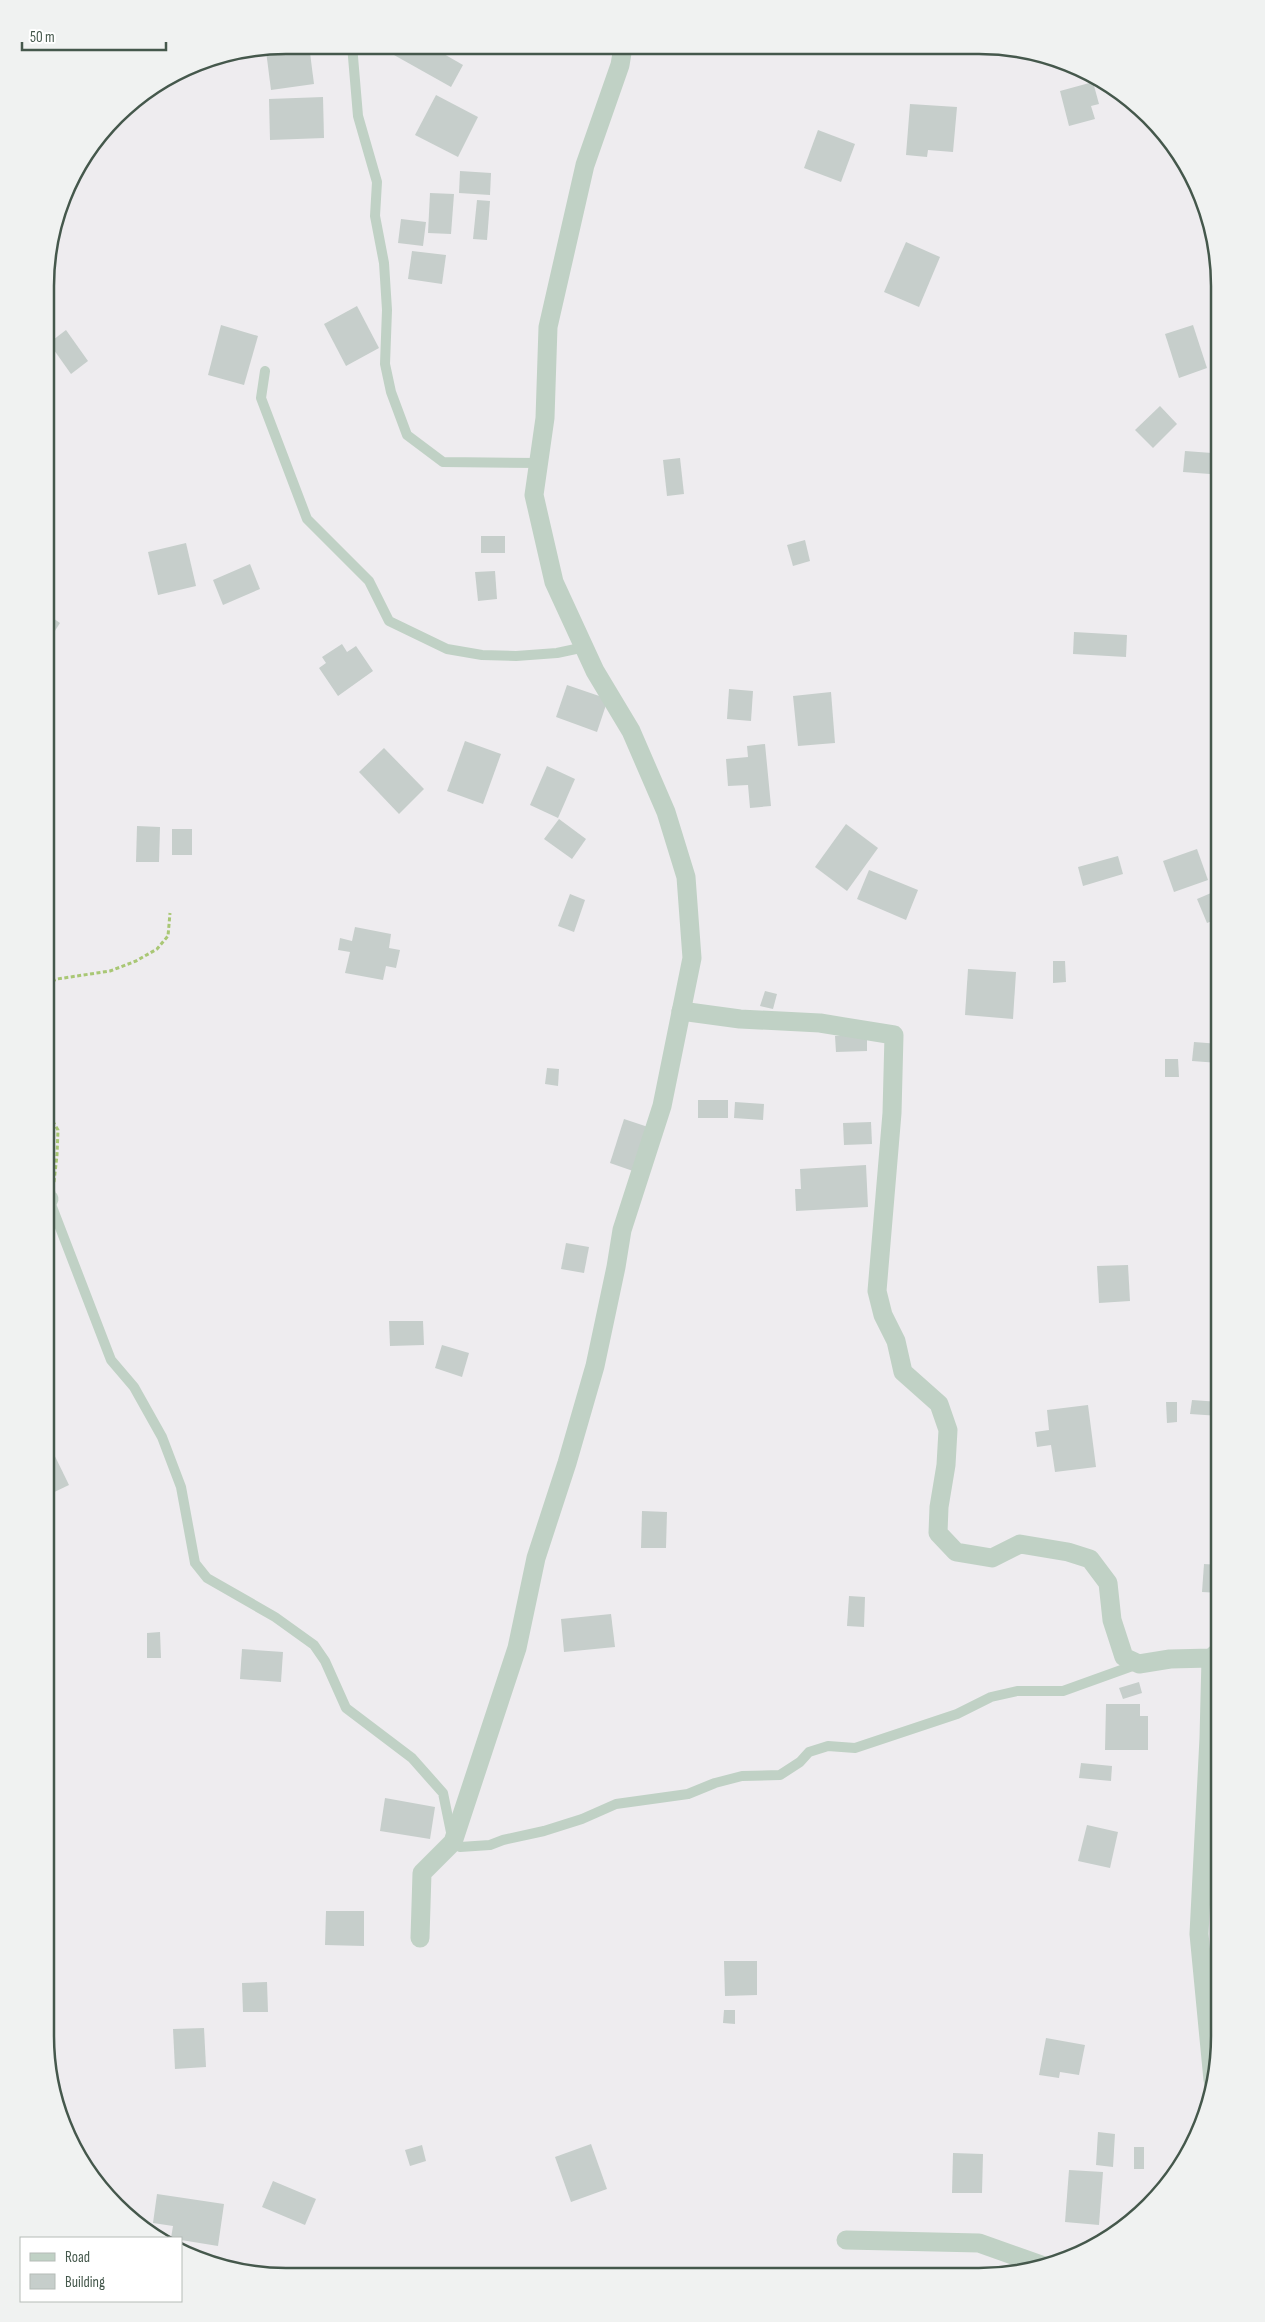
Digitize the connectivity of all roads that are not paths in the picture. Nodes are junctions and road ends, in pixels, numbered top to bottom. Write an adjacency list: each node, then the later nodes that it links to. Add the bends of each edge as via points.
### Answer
1 (353, 54): 4 (lane, via 358,116 376,182 375,216 384,264 387,310 385,364 391,392 407,435 444,462)
2 (622, 54): 4 (street, via 585,165 548,327 545,418)
3 (265, 371): 5 (lane, via 261,398 307,519 369,581 389,621 447,649 482,655 557,653)
4 (539, 463): 5 (street, via 534,495 554,582)
5 (585, 647): 6 (street, via 595,671 631,731 666,812 686,877 692,958)
6 (681, 1011): 9 (street, via 820,1023 894,1035 892,1113 877,1291 883,1315 896,1341 903,1372 939,1404 948,1430 938,1533 956,1552 992,1558 1020,1544 1090,1559 1108,1583 1112,1620 1124,1657); 10 (street, via 662,1106 622,1230 595,1366 536,1558 517,1648)
7 (54, 1218): 10 (lane, via 111,1360 134,1387 162,1437 181,1487 195,1563 206,1578 275,1617 314,1645 326,1661 346,1708 412,1758 443,1793)
8 (1211, 1654): 9 (street)
9 (1139, 1664): 10 (lane, via 1063,1691 1018,1691 991,1697 957,1714 855,1748 828,1746 809,1752 780,1775 742,1776 688,1794 616,1804 582,1819 490,1845 460,1847)
10 (453, 1842): 12 (street, via 422,1873)
11 (1211, 1863): 13 (street, via 1199,1934)
12 (420, 1938)
13 (1211, 2055)
14 (846, 2240): 15 (street, via 980,2243)
15 (1033, 2262)

